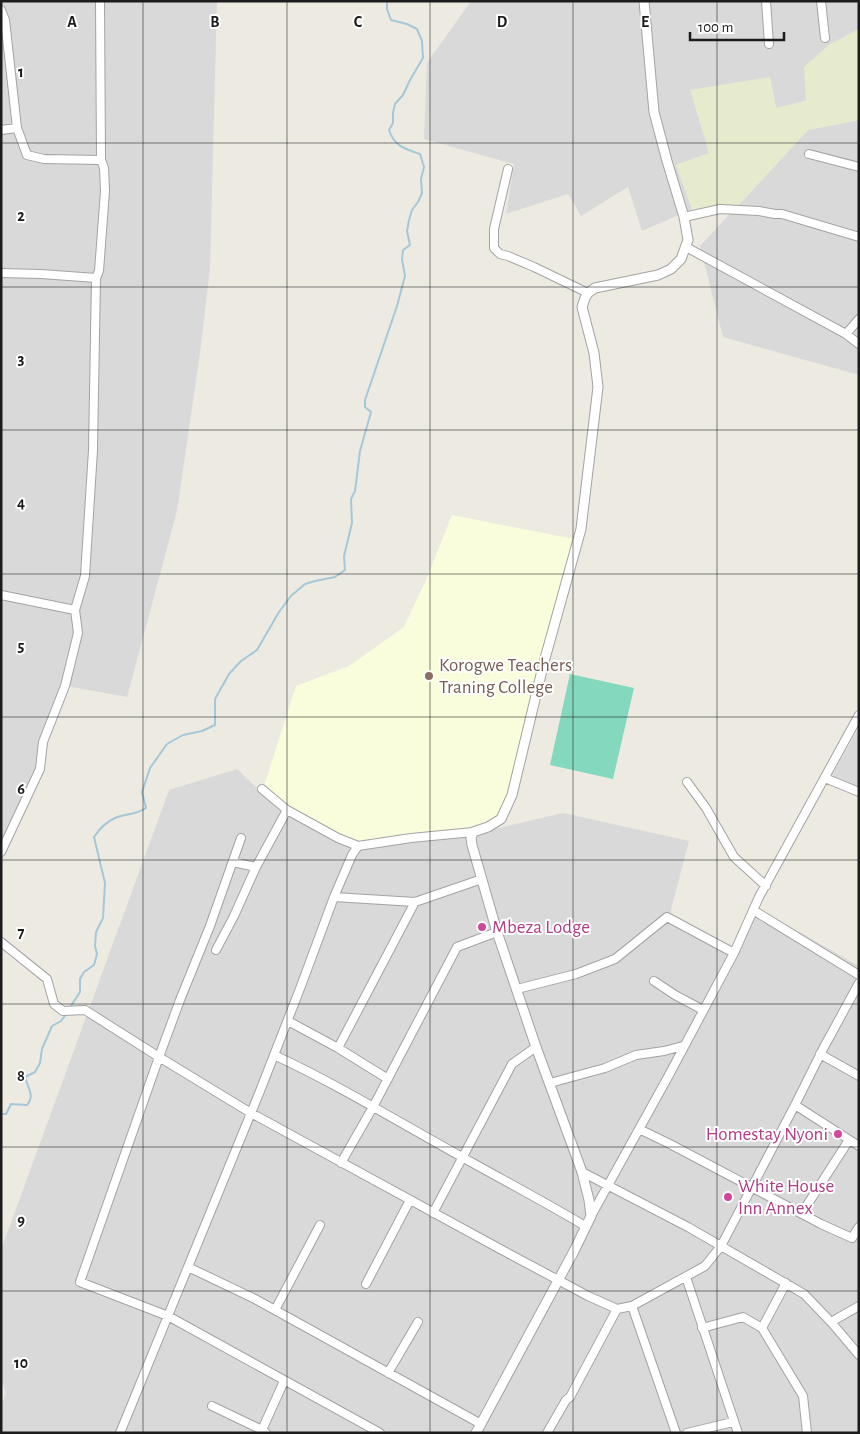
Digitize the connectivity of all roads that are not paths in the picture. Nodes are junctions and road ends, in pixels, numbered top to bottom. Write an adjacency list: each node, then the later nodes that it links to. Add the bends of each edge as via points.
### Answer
1 (100, 1): 11 (street)
2 (644, 1): 14 (street, via 654,112)
3 (766, 1): 7 (street)
4 (821, 1): 6 (street)
5 (1, 10): 8 (street, via 5,20)
6 (825, 38)
7 (770, 44)
8 (17, 128): 9 (street); 11 (street, via 27,155 44,159)
9 (1, 130)
10 (809, 154): 12 (street)
11 (101, 160): 18 (street, via 105,191)
12 (859, 167)
13 (508, 169): 19 (street, via 494,229 494,248 500,254)
14 (684, 217): 15 (street, via 720,209 759,210); 16 (street)
15 (859, 237)
16 (686, 247): 19 (street, via 681,259 671,269 658,275 595,288); 21 (street)
17 (1, 273): 18 (street)
18 (96, 278): 24 (street, via 93,450 85,576)
19 (588, 293): 31 (street, via 582,307 594,353 598,387 581,528 512,795 501,819)
20 (859, 319): 21 (street)
21 (846, 334): 22 (street)
22 (859, 344)
23 (1, 595): 24 (street)
24 (75, 610): 34 (street, via 78,632 65,686 43,742 40,769)
25 (859, 715): 26 (street)
26 (825, 778): 29 (street); 38 (street)
27 (687, 782): 38 (street, via 734,857)
28 (262, 789): 30 (street)
29 (859, 792)
30 (287, 810): 33 (street); 36 (street)
31 (473, 832): 33 (street); 37 (street, via 472,845)
32 (242, 838): 35 (street)
33 (358, 846): 39 (street)
34 (1, 852)
35 (233, 862): 36 (street); 57 (street)
36 (256, 866): 44 (street)
37 (482, 879): 40 (street); 42 (street)
38 (766, 886): 41 (street)
39 (334, 897): 40 (street); 51 (street)
40 (415, 902): 54 (street)
41 (753, 910): 45 (street); 46 (street)
42 (498, 932): 49 (street); 59 (street, via 457,947)
43 (1, 942): 57 (street, via 47,979 54,1004 63,1011 84,1010)
44 (216, 950)
45 (734, 953): 49 (street, via 667,917 615,959 576,974); 50 (street)
46 (859, 975)
47 (654, 981): 50 (street)
48 (859, 983): 55 (street)
49 (517, 989): 53 (street)
50 (703, 1010): 52 (street)
51 (288, 1021): 54 (street); 56 (street)
52 (683, 1046): 60 (street, via 636,1055); 64 (street)
53 (536, 1047): 60 (street); 67 (street, via 512,1064)
54 (338, 1048): 59 (street)
55 (820, 1054): 58 (street); 61 (street)
56 (274, 1055): 62 (street); 63 (street)
57 (159, 1057): 63 (street); 89 (street, via 80,1282)
58 (859, 1076)
59 (388, 1078): 62 (street)
60 (550, 1084): 69 (street)
61 (796, 1105): 65 (street); 71 (street)
62 (374, 1107): 67 (street); 68 (street)
63 (251, 1113): 68 (street); 80 (street)
64 (639, 1129): 70 (street); 71 (street)
65 (849, 1140): 66 (street); 74 (street)
66 (859, 1146)
67 (462, 1157): 73 (street); 77 (street)
68 (341, 1163): 72 (street)
69 (582, 1172): 70 (street); 75 (street)
70 (608, 1185): 75 (street); 79 (street)
71 (751, 1187): 74 (street); 79 (street)
72 (410, 1200): 73 (street); 84 (street)
73 (433, 1213): 82 (street)
74 (802, 1213): 78 (street, via 852,1238)
75 (591, 1216): 77 (street)
76 (320, 1225): 88 (street)
77 (586, 1226): 82 (street)
78 (859, 1227)
79 (721, 1246): 81 (street, via 705,1266); 83 (street)
80 (188, 1267): 88 (street); 89 (street)
81 (686, 1277): 85 (street); 92 (street)
82 (558, 1279): 87 (street); 99 (street)
83 (786, 1283): 91 (street, via 804,1294); 93 (street)
84 (366, 1284)
85 (632, 1306): 87 (street); 105 (street)
86 (859, 1306): 91 (street)
87 (617, 1309): 104 (street)
88 (275, 1310): 95 (street)
89 (168, 1316): 96 (street); 101 (street)
90 (418, 1322): 95 (street)
91 (831, 1322): 94 (street)
92 (702, 1328): 93 (street, via 743,1317); 98 (street)
93 (762, 1328): 108 (street, via 803,1396)
94 (859, 1355)
95 (388, 1374): 99 (street)
96 (284, 1381): 100 (street); 102 (street)
97 (212, 1406): 100 (street)
98 (733, 1422): 106 (street); 107 (street)
99 (481, 1424): 103 (street)
100 (264, 1431)
101 (120, 1433)
102 (380, 1433)
103 (476, 1433)
104 (547, 1433)
105 (676, 1433)
106 (687, 1433)
107 (738, 1433)
108 (806, 1433)

